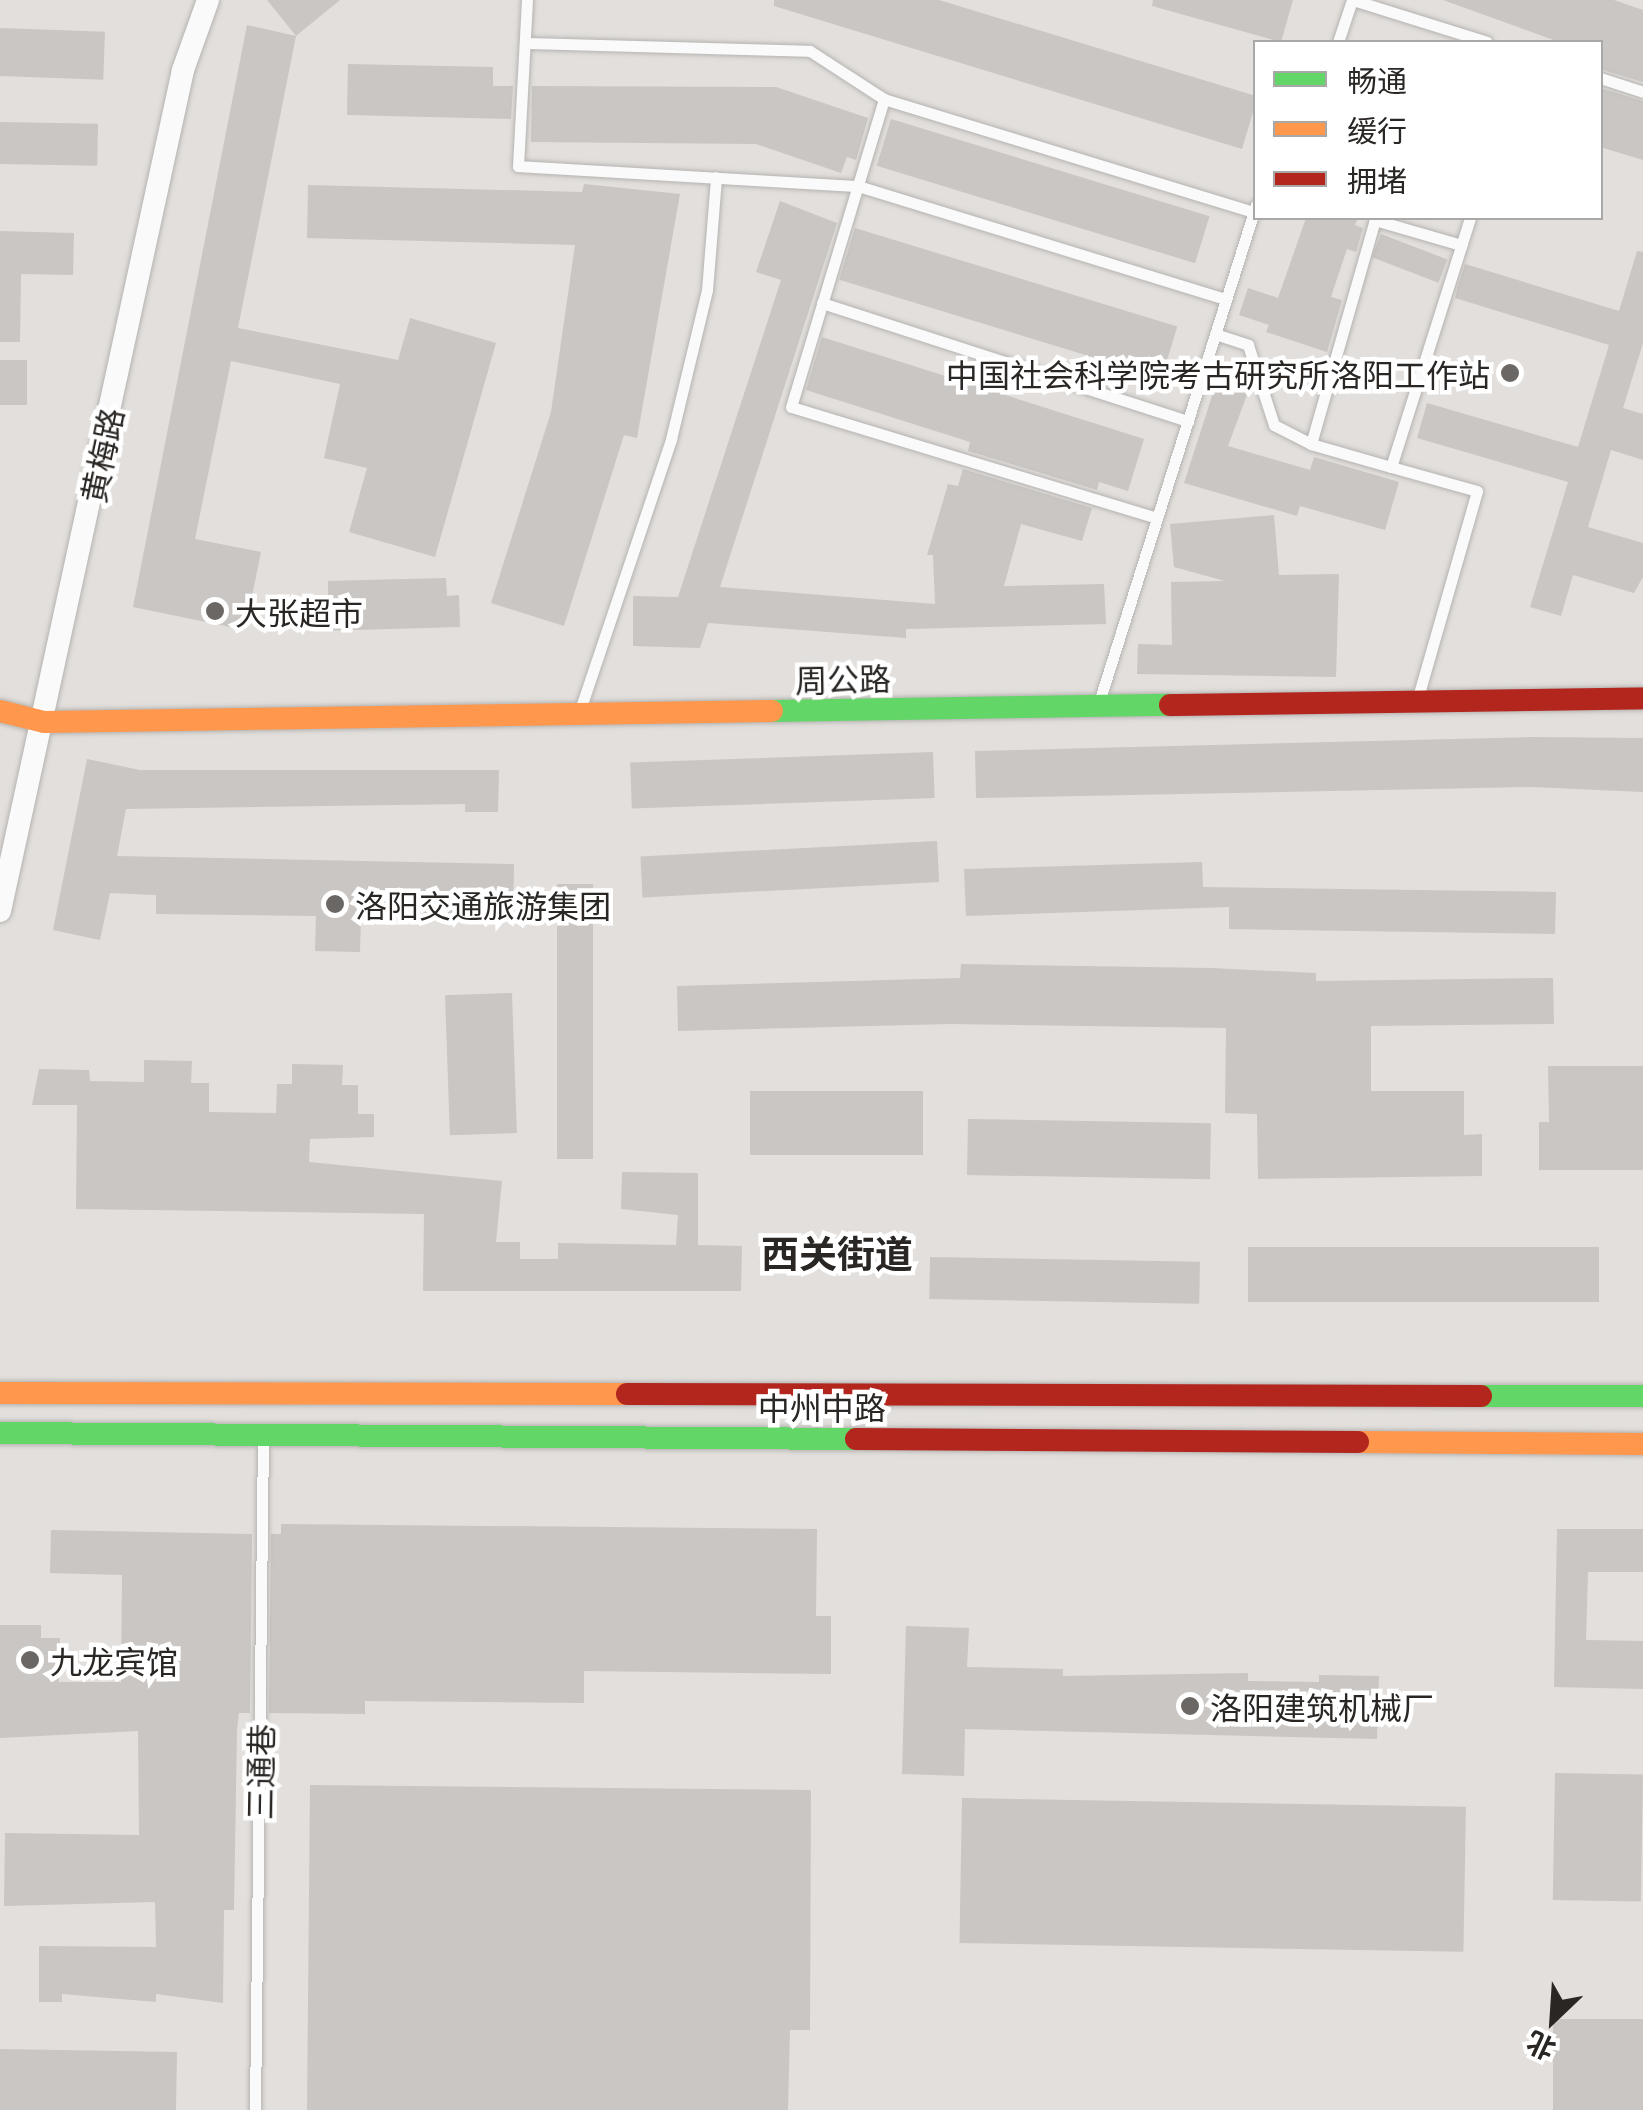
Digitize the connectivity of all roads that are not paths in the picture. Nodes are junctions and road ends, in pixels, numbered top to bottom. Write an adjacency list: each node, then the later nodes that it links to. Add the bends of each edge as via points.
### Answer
1 (208, 0): 28 (street, 黄梅路, via 183,70)
2 (528, 0): 6 (lane)
3 (1352, 0): 4 (lane); 5 (lane)
4 (1339, 40)
5 (1481, 40)
6 (525, 43): 9 (lane, via 810,51); 10 (lane, via 518,166)
7 (1603, 79): 8 (lane)
8 (1643, 92)
9 (884, 100): 11 (lane); 12 (lane)
10 (716, 177): 11 (lane); 27 (lane, via 706,290 671,439)
11 (858, 186): 16 (lane); 17 (lane)
12 (1253, 208)
13 (1253, 211): 16 (lane)
14 (1469, 220): 15 (lane)
15 (1462, 245): 20 (lane, via 1375,220); 21 (lane)
16 (1226, 299): 18 (lane)
17 (822, 303): 19 (lane); 22 (lane, via 791,407)
18 (1215, 334): 19 (lane); 20 (lane, via 1248,345 1274,425)
19 (1188, 421): 22 (lane)
20 (1311, 444): 21 (lane)
21 (1391, 466): 24 (lane, via 1477,491)
22 (1157, 518): 25 (lane)
23 (1643, 698): 24 (main road, 周公路)
24 (1417, 702): 25 (main road, 周公路)
25 (1098, 706): 27 (main road, 周公路)
26 (0, 711): 28 (main road, 周公路)
27 (578, 714): 28 (main road, 周公路)
28 (44, 722): 29 (street, 黄梅路)
29 (0, 911)
30 (0, 1393): 31 (main road, 中州中路)
31 (1643, 1396)
32 (0, 1433): 33 (main road, 中州中路)
33 (263, 1435): 34 (main road, 中州中路); 35 (lane, 三通巷)
34 (1643, 1444)
35 (255, 2110)

